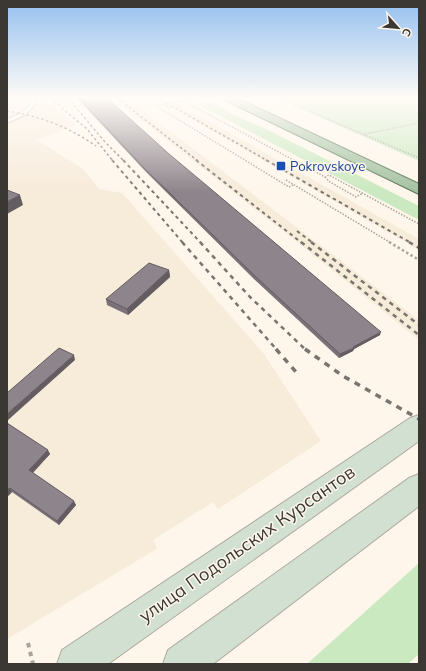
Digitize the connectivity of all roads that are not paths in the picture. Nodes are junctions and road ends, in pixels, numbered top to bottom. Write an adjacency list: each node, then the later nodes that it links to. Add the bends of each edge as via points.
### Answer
1 (294, 129): 4 (main road)
2 (316, 129): 3 (main road)
3 (419, 177)
4 (419, 190)
5 (419, 426): 7 (main road, улица Подольских Курсантов)
6 (419, 488): 8 (main road)
7 (76, 664)
8 (182, 664)

